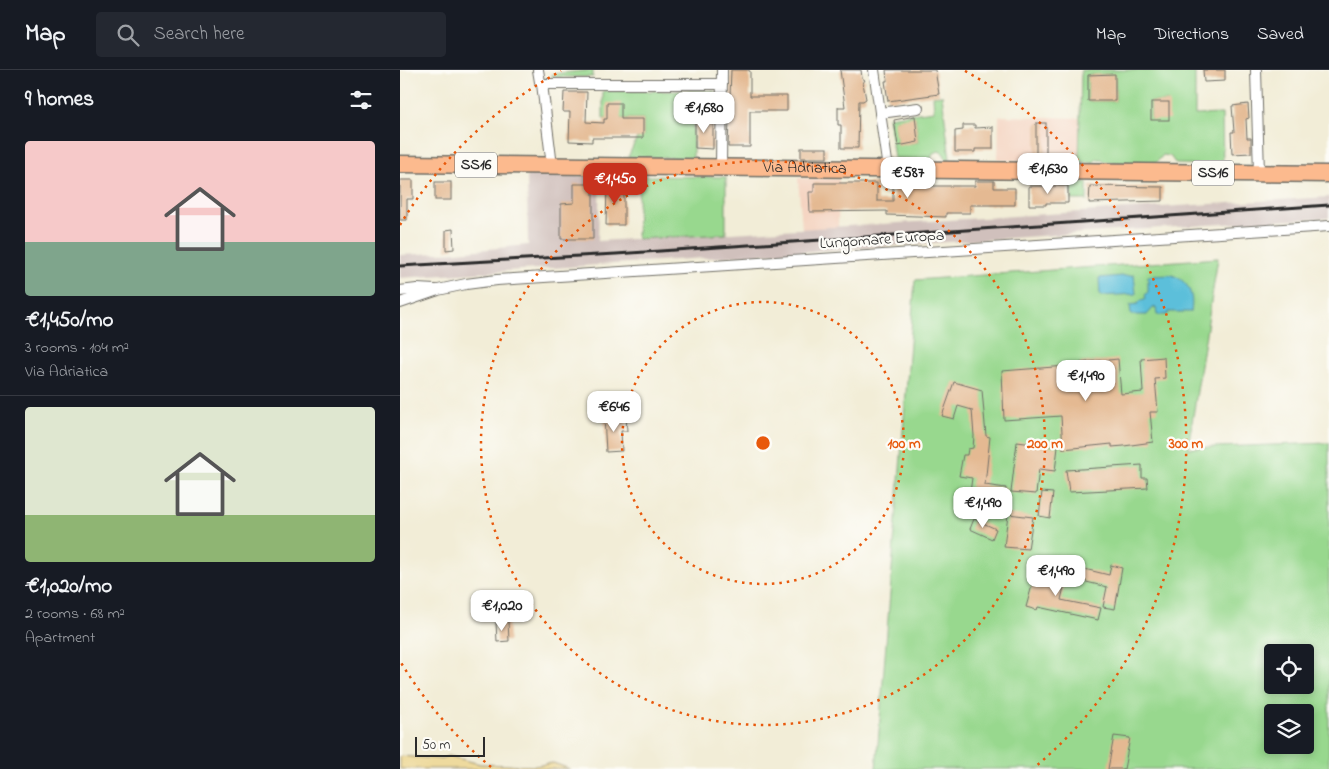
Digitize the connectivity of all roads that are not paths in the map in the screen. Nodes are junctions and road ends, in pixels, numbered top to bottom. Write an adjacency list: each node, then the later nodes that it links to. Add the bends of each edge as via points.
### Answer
1 (538, 70): 5 (street)
2 (722, 70): 6 (street)
3 (874, 70): 8 (street)
4 (1256, 70): 13 (street)
5 (542, 84): 6 (street); 10 (street)
6 (722, 84): 11 (street)
7 (918, 108): 8 (street)
8 (880, 113): 12 (street)
9 (400, 164): 10 (main road, Via Adriatica / SS16)
10 (552, 166): 11 (main road, Via Adriatica / SS16)
11 (720, 167): 12 (main road, Via Adriatica / SS16)
12 (888, 169): 13 (main road, Via Adriatica / SS16)
13 (1259, 173): 14 (main road, Via Adriatica / SS16)
14 (1329, 174)
15 (1329, 226): 16 (street, Lungomare Europa, via 497,280)
16 (438, 290): 17 (street, Lungomare Europa); 18 (street, Lungomare Europa)
17 (400, 291)
18 (400, 303)

